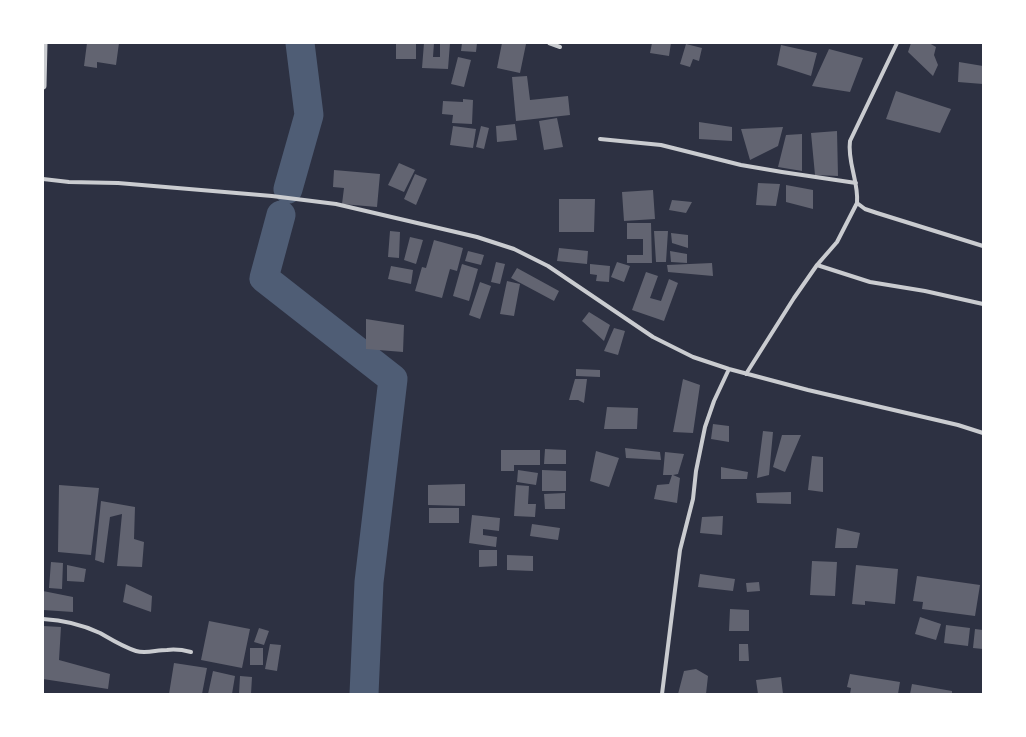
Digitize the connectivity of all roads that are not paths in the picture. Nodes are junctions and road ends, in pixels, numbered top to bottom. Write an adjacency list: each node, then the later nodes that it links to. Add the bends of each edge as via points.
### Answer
1 (44, 43): 5 (street)
2 (549, 43): 4 (street)
3 (898, 43): 8 (street, via 850,141 850,158)
4 (560, 47)
5 (43, 86)
6 (600, 139): 8 (street, via 661,145 741,165)
7 (43, 179): 13 (street, via 308,200 336,204 477,237 514,249 548,266 653,337 693,357)
8 (856, 183): 9 (street)
9 (857, 203): 10 (street, via 876,213); 11 (street, via 836,242)
10 (983, 246)
11 (818, 265): 12 (street, via 870,282); 14 (street)
12 (983, 304)
13 (729, 369): 14 (street); 18 (street, via 705,427 693,499 680,550)
14 (746, 374): 15 (street)
15 (983, 433)
16 (43, 619): 17 (street, via 58,620 98,632 137,652)
17 (191, 652)
18 (662, 694)

